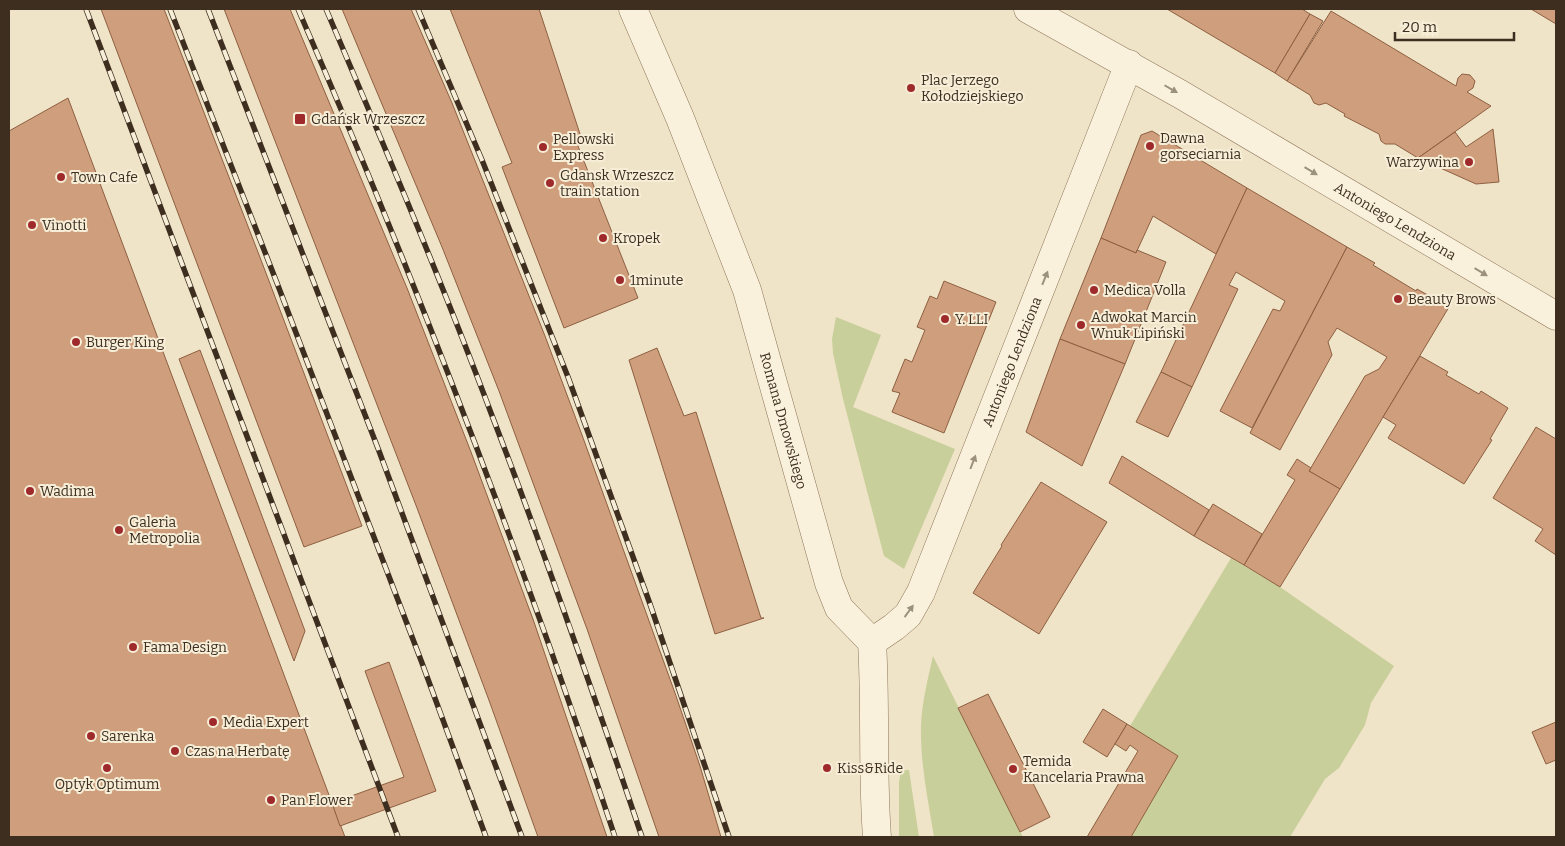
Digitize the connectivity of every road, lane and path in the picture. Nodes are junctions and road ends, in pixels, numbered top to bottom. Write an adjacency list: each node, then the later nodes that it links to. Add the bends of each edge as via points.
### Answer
1 (633, 9): 5 (street, Romana Dmowskiego, via 680,118 747,290 829,583 839,608)
2 (1028, 9): 3 (street, Antoniego Lendziona)
3 (1129, 64): 4 (street, Antoniego Lendziona, one-way to 4); 5 (street, Antoniego Lendziona, one-way to 3, via 908,615 921,592)
4 (1556, 316)
5 (872, 642): 6 (street)
6 (877, 837)

